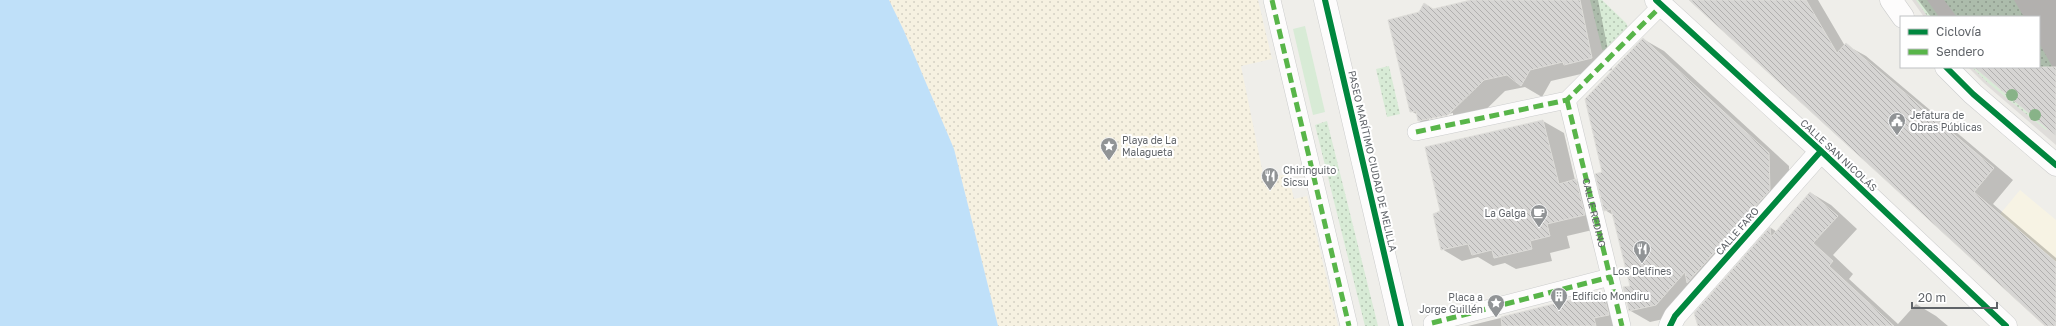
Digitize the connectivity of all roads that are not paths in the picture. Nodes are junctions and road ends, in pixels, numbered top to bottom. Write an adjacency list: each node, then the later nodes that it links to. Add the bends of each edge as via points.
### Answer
1 (1272, 0): 13 (street)
2 (1325, 0): 14 (street, PASEO MARÍTIMO CIUDAD DE MELILLA)
3 (1891, 0): 5 (street)
4 (1659, 3): 7 (street); 9 (street, CALLE SAN NICOLÁS)
5 (1902, 16)
6 (1947, 68): 10 (street, via 1973,94)
7 (1567, 100): 8 (street); 11 (street, CALLE REDING)
8 (1416, 132)
9 (1821, 151): 16 (street, CALLE FARO, via 1675,316); 17 (street, CALLE SAN NICOLÁS)
10 (2056, 165)
11 (1610, 277): 12 (street); 15 (street, CALLE REDING)
12 (1432, 323)
13 (1349, 326)
14 (1401, 326)
15 (1622, 326)
16 (1670, 326)
17 (2006, 326)

